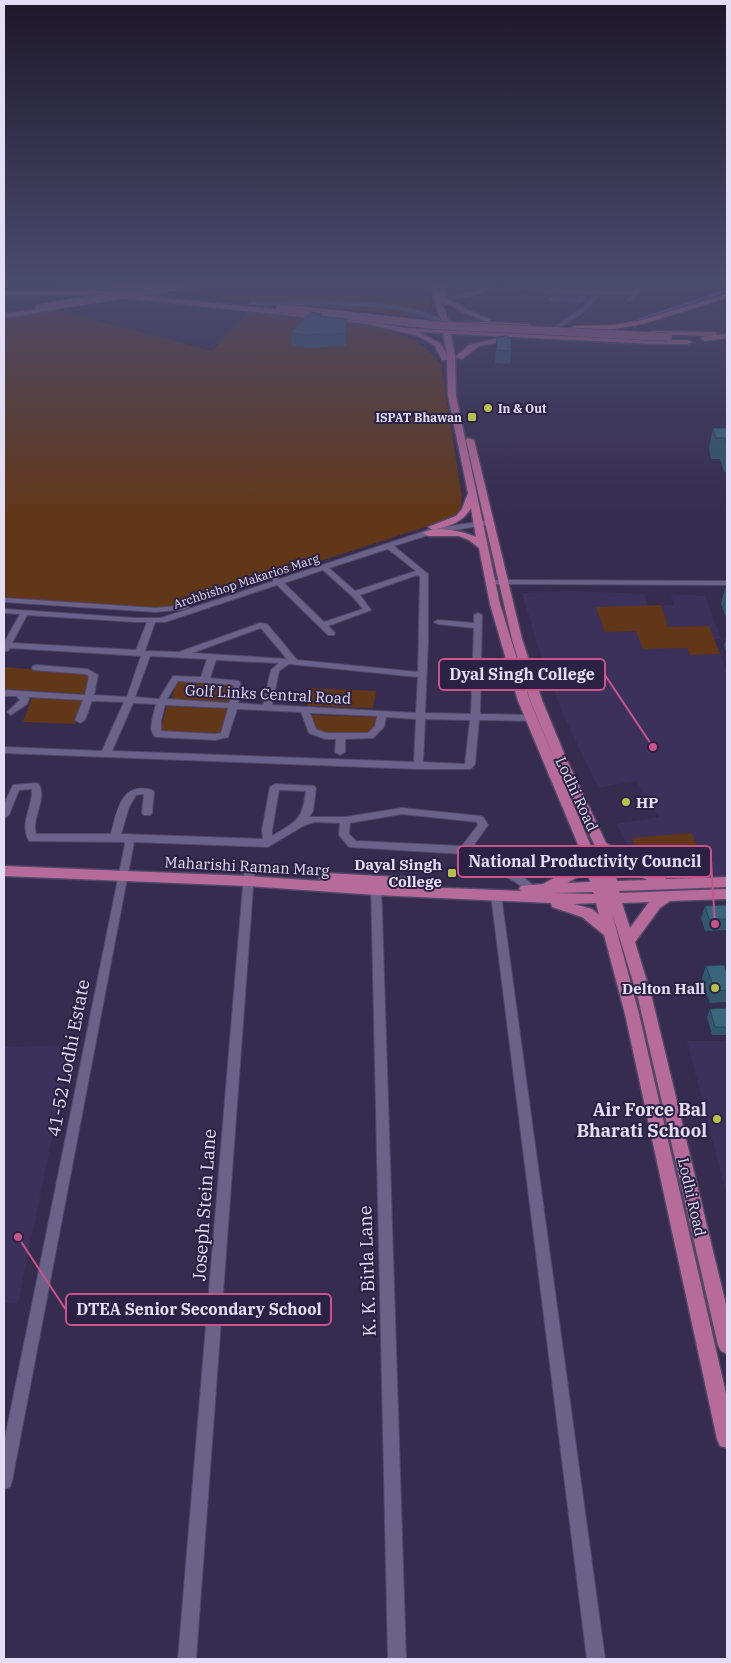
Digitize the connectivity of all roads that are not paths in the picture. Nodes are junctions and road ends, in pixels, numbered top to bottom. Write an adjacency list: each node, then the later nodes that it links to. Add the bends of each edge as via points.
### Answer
1 (446, 359): 4 (main road)
2 (451, 359): 4 (main road, Lodhi Road)
3 (459, 359): 6 (main road, Lodhi Road, via 460,396)
4 (451, 381): 5 (main road, Lodhi Road)
5 (473, 492): 6 (main road, Lodhi Road); 7 (main road, via 467,512 462,517)
6 (484, 520): 7 (street, Archbishop Makarios Marg); 9 (main road, Lodhi Road); 15 (main road, Lodhi Road)
7 (429, 530): 8 (street, Archbishop Makarios Marg); 9 (main road, via 459,533 478,541); 12 (street, Archbishop Makarios Marg)
8 (389, 546): 10 (street, Archbishop Makarios Marg); 11 (street)
9 (484, 548): 14 (main road, Lodhi Road)
10 (324, 567): 12 (street, Archbishop Makarios Marg); 17 (street)
11 (422, 572): 17 (street); 33 (street, via 425,577)
12 (277, 580): 18 (street, Archbishop Makarios Marg, via 166,611); 22 (street, Archbishop Makarios Marg, via 170,618); 24 (street)
13 (727, 583): 15 (street)
14 (491, 586): 15 (street); 47 (main road, Lodhi Road, via 504,638)
15 (503, 586): 16 (street); 60 (main road, Lodhi Road, via 536,700)
16 (727, 588)
17 (355, 594): 24 (street, via 367,610)
18 (4, 600)
19 (4, 611): 20 (street, Archbishop Makarios Marg)
20 (25, 612): 22 (street, Archbishop Makarios Marg); 27 (street)
21 (478, 615): 25 (street)
22 (152, 620): 28 (street)
23 (438, 622): 25 (street)
24 (323, 625): 26 (street)
25 (478, 626): 46 (street)
26 (331, 633)
27 (5, 647): 28 (street)
28 (143, 654): 29 (street); 38 (street)
29 (177, 656): 30 (street); 31 (street, via 264,626)
30 (212, 658): 31 (street); 34 (street)
31 (290, 662): 33 (street); 41 (street, via 275,670)
32 (36, 668): 37 (street, via 92,673 95,678)
33 (421, 675): 45 (street)
34 (205, 680): 39 (street, via 174,679); 40 (street, via 236,682 238,687)
35 (4, 693): 36 (street, Golf Links Central Road)
36 (19, 694): 37 (street, Golf Links Central Road); 43 (street, via 25,698 24,702)
37 (89, 698): 38 (street, Golf Links Central Road); 48 (street)
38 (130, 700): 39 (street, Golf Links Central Road); 52 (street)
39 (161, 702): 40 (street, Golf Links Central Road); 40 (street, via 155,731 175,736 222,737)
40 (232, 706): 41 (street, Golf Links Central Road)
41 (267, 707): 42 (street, Golf Links Central Road)
42 (304, 709): 44 (street, Golf Links Central Road); 49 (street, via 312,731)
43 (11, 712)
44 (382, 714): 45 (street, Golf Links Central Road); 49 (street, via 379,726 370,736)
45 (420, 716): 46 (street, Golf Links Central Road); 53 (street)
46 (475, 717): 47 (street, Golf Links Central Road); 53 (street, via 468,767)
47 (531, 718): 62 (main road, Lodhi Road)
48 (80, 720)
49 (341, 737): 51 (street)
50 (4, 750): 52 (street)
51 (340, 752)
52 (105, 755): 53 (street)
53 (418, 766)
54 (147, 812): 58 (street, via 149,792 133,793 127,800)
55 (4, 815): 58 (street, via 16,787 36,786 30,832 33,838)
56 (345, 820): 57 (street, via 313,819); 61 (street, via 344,835 353,844); 61 (street, via 402,811 480,819 483,825)
57 (299, 824): 59 (street); 59 (street, via 308,811 311,788 275,787 267,830)
58 (120, 838): 59 (street); 65 (street, 41-52 Lodhi Estate, via 128,839 130,844)
59 (268, 843)
60 (601, 846): 69 (main road); 71 (main road, Lodhi Road)
61 (465, 850): 70 (street)
62 (592, 863): 70 (main road); 71 (main road, Lodhi Road)
63 (4, 864): 65 (main road, Maharishi Raman Marg)
64 (4, 871): 65 (main road, Maharishi Raman Marg)
65 (123, 872): 66 (main road, Maharishi Raman Marg); 78 (street, 41-52 Lodhi Estate)
66 (248, 878): 68 (main road, Maharishi Raman Marg); 79 (street, Joseph Stein Lane)
67 (727, 882): 69 (main road, Maharishi Raman Marg)
68 (376, 886): 70 (main road, Maharishi Raman Marg); 73 (main road, Maharishi Raman Marg); 80 (street, K. K. Birla Lane)
69 (666, 890): 71 (main road, Maharishi Raman Marg); 72 (main road, Maharishi Raman Marg); 75 (main road)
70 (540, 892): 71 (main road, Maharishi Raman Marg); 73 (main road, Maharishi Raman Marg); 74 (main road, via 587,913)
71 (606, 892): 74 (main road); 75 (main road, Lodhi Road)
72 (727, 894)
73 (496, 895): 81 (street)
74 (609, 931): 77 (main road, via 632,1014)
75 (628, 941): 76 (main road, Lodhi Road, via 645,998)
76 (727, 1345)
77 (727, 1439)
78 (4, 1481)
79 (187, 1659)
80 (397, 1659)
81 (596, 1659)

